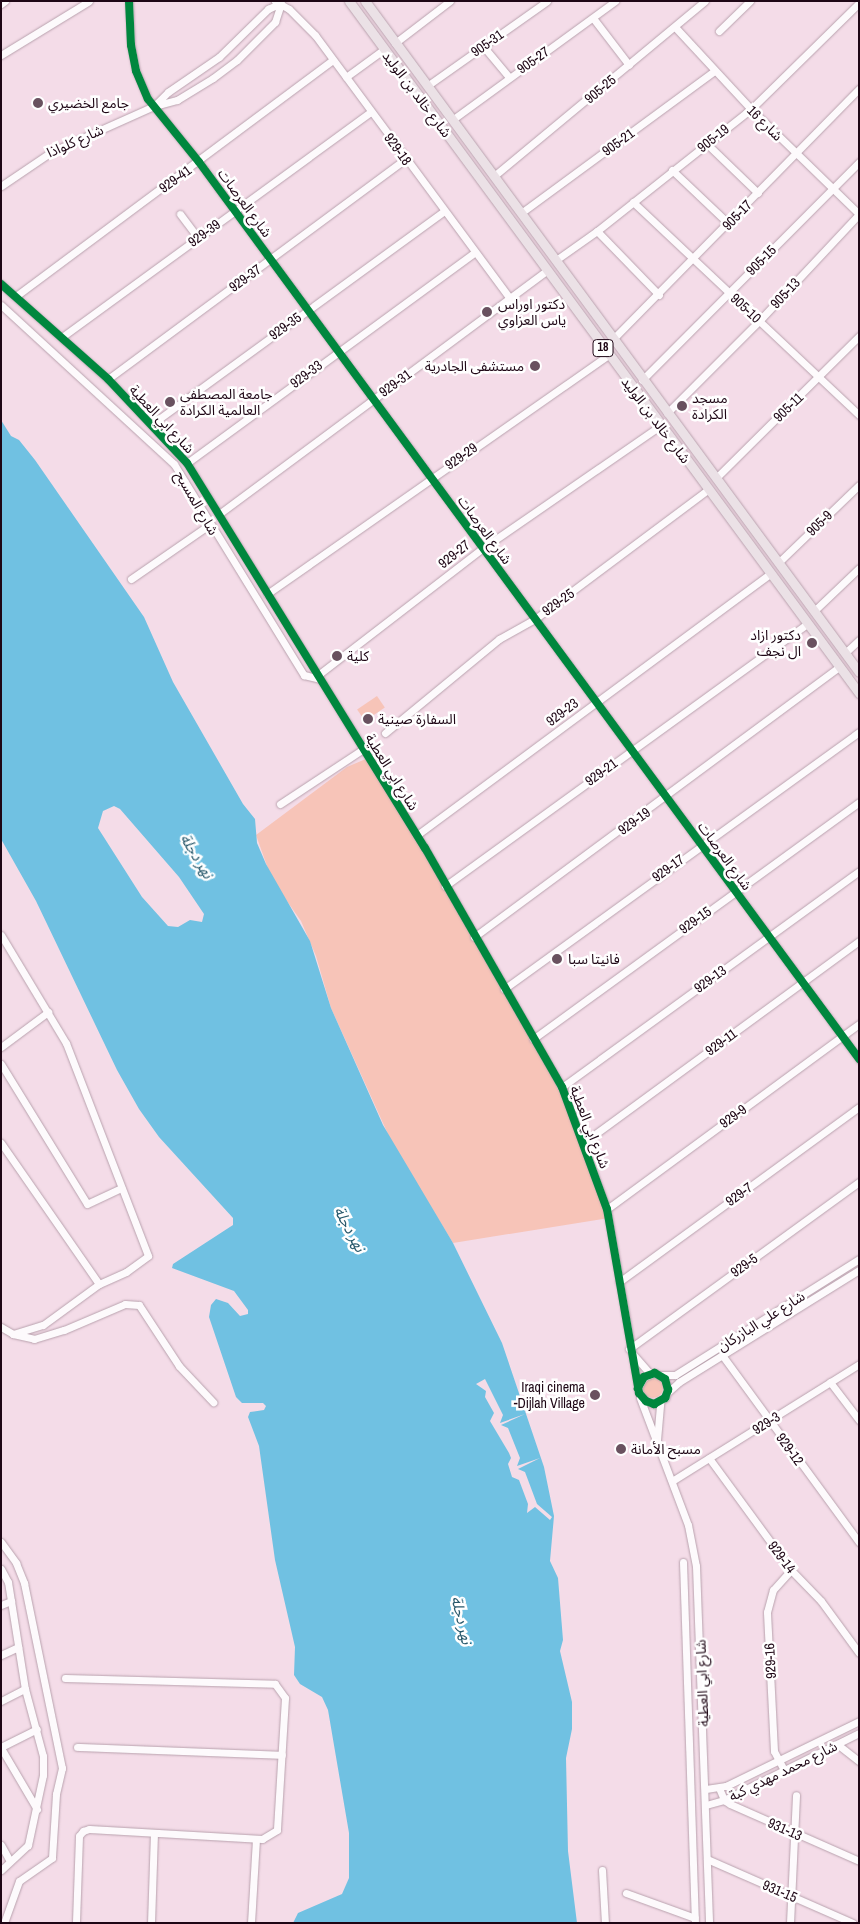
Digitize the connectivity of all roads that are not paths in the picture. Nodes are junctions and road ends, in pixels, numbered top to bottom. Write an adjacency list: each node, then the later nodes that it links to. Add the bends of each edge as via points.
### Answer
1 (5, 1): 14 (street)
2 (73, 1): 15 (street)
3 (89, 1): 15 (street)
4 (130, 1): 30 (street, شارع العرصات, via 136,71 142,89)
5 (349, 1): 21 (main road, شارع خالد بن الوليد / 18)
6 (365, 1): 19 (main road, شارع خالد بن الوليد / 18)
7 (450, 1): 19 (street)
8 (547, 1): 20 (street, 905-31)
9 (615, 1): 16 (street, 905-27)
10 (705, 1): 17 (street, 905-25)
11 (750, 1): 18 (street)
12 (280, 2): 23 (street, 929-18, via 305,22); 30 (street, شارع كلواذا, via 268,9 219,58 164,95); 30 (street, شارع كلواذا, via 275,22 226,69 177,100)
13 (859, 3): 31 (street, 905-19)
14 (1, 4)
15 (77, 8): 22 (street)
16 (593, 18): 24 (street); 27 (street, 905-27)
17 (675, 27): 24 (street, 905-25); 25 (street, شارع 16)
18 (719, 31)
19 (395, 43): 28 (main road, شارع خالد بن الوليد / 18)
20 (483, 46): 27 (street); 28 (street, 905-31)
21 (383, 50): 26 (street); 57 (main road, شارع خالد بن الوليد / 18)
22 (2, 52)
23 (334, 60): 26 (street, 929-18); 37 (street, 929-41)
24 (629, 65): 40 (street, 905-25)
25 (714, 71): 31 (street, شارع 16); 47 (street, 905-21)
26 (346, 77): 32 (street, 929-18)
27 (509, 77): 33 (street, 905-27)
28 (427, 86): 33 (main road, شارع خالد بن الوليد / 18)
29 (859, 89): 35 (street, 905-17)
30 (154, 106): 37 (street, شارع العرصات); 41 (street, شارع كلواذا, via 44,155)
31 (751, 109): 34 (street, 905-19); 35 (street, شارع 16)
32 (371, 112): 36 (street, 929-18); 45 (street, 929-39)
33 (452, 120): 40 (main road, شارع خالد بن الوليد / 18)
34 (706, 143): 39 (street, 905-19); 43 (street)
35 (796, 154): 42 (street, شارع 16); 43 (street, 905-17)
36 (405, 159): 46 (street, 929-18); 54 (street, 929-37)
37 (199, 162): 45 (street, شارع العرصات); 61 (street, 929-41)
38 (859, 162): 42 (street, 905-15)
39 (672, 170): 44 (street, 905-19); 50 (street)
40 (494, 176): 47 (main road, شارع خالد بن الوليد / 18)
41 (1, 186)
42 (833, 189): 49 (street, شارع 16); 59 (street, 905-15)
43 (758, 194): 50 (street, 905-17)
44 (633, 202): 51 (street, 905-19); 56 (street, 905-10)
45 (235, 210): 52 (street, 929-39); 54 (street, شارع العرصات)
46 (444, 210): 53 (street, 929-18); 64 (street, 929-35)
47 (521, 213): 55 (main road, شارع خالد بن الوليد / 18)
48 (180, 214): 52 (street)
49 (859, 214): 65 (street, 905-13)
50 (729, 224): 56 (street, 905-17)
51 (597, 231): 55 (street, 905-19); 60 (street)
52 (198, 238): 67 (street, 929-39)
53 (475, 252): 62 (street, 929-18); 69 (street, 929-33)
54 (271, 259): 64 (street, شارع العرصات); 72 (street, 929-37)
55 (556, 260): 68 (main road, شارع خالد بن الوليد / 18)
56 (694, 260): 59 (street, 905-10); 60 (street, 905-17)
57 (547, 270): 62 (street, 929-31); 70 (main road, شارع خالد بن الوليد / 18)
58 (1, 284): 61 (street, شارع ابي العطية)
59 (728, 292): 65 (street, 905-10); 73 (street, 905-15)
60 (659, 295): 68 (street, 905-17)
61 (16, 296): 67 (street, شارع ابي العطية)
62 (510, 299): 74 (street, 929-31)
63 (1, 305): 81 (street, شارع المسبح)
64 (308, 309): 69 (street, شارع العرصات); 77 (street, 929-35)
65 (759, 321): 71 (street, 905-10); 75 (street, 905-13)
66 (859, 336): 71 (street, 905-11)
67 (62, 337): 72 (street, شارع ابي العطية)
68 (614, 339): 73 (main road, شارع خالد بن الوليد / 18)
69 (338, 350): 74 (street, شارع العرصات); 80 (street, 929-33)
70 (608, 355): 78 (main road, شارع خالد بن الوليد / 18); 82 (street, 929-29)
71 (819, 378): 76 (street, 905-10); 83 (street, 905-11)
72 (108, 379): 77 (street, شارع ابي العطية)
73 (642, 380): 75 (main road, شارع خالد بن الوليد / 18)
74 (374, 399): 82 (street, شارع العرصات); 86 (street, 929-31)
75 (667, 413): 83 (main road, شارع خالد بن الوليد / 18)
76 (859, 415)
77 (152, 424): 79 (street, شارع ابي العطية)
78 (660, 426): 85 (main road, شارع خالد بن الوليد / 18); 88 (street, 929-27)
79 (181, 456): 80 (street, شارع ابي العطية); 81 (street)
80 (187, 463): 86 (street, شارع ابي العطية)
81 (174, 464): 87 (street, شارع المسبح)
82 (431, 477): 88 (street, شارع العرصات); 93 (street, 929-29)
83 (716, 478): 89 (main road, شارع خالد بن الوليد / 18)
84 (859, 485): 89 (street, 905-9)
85 (709, 490): 91 (main road, شارع خالد بن الوليد / 18); 95 (street, 929-25)
86 (219, 514): 93 (street, شارع ابي العطية)
87 (209, 525): 92 (street); 101 (street, شارع المسبح, via 304,675)
88 (483, 548): 95 (street, شارع العرصات); 101 (street, 929-27)
89 (778, 562): 94 (main road, شارع خالد بن الوليد / 18)
90 (859, 568): 94 (street)
91 (770, 574): 96 (main road, شارع خالد بن الوليد / 18); 103 (street, 929-23)
92 (131, 580)
93 (267, 594): 101 (street, شارع ابي العطية)
94 (814, 611): 98 (main road, شارع خالد بن الوليد / 18)
95 (535, 619): 103 (street, شارع العرصات); 105 (street, 929-25, via 499,639)
96 (807, 624): 99 (main road, شارع خالد بن الوليد / 18); 107 (street, 929-21)
97 (859, 640): 98 (street)
98 (844, 653): 100 (main road, شارع خالد بن الوليد / 18)
99 (839, 667): 102 (main road, شارع خالد بن الوليد / 18); 108 (street, 929-19)
100 (859, 672)
101 (319, 677): 106 (street, شارع ابي العطية)
102 (859, 693)
103 (597, 702): 107 (street, شارع العرصات); 111 (street, 929-23)
104 (859, 732): 112 (street, 929-17)
105 (385, 733)
106 (363, 749): 110 (street); 111 (street, شارع ابي العطية)
107 (632, 750): 108 (street, شارع العرصات); 114 (street, 929-21)
108 (667, 798): 112 (street, شارع العرصات); 118 (street, 929-19)
109 (859, 802): 115 (street, 929-15)
110 (280, 804)
111 (418, 836): 114 (street, شارع ابي العطية)
112 (701, 844): 115 (street, شارع العرصات); 121 (street, 929-17)
113 (859, 871): 117 (street, 929-13)
114 (445, 886): 118 (street, شارع ابي العطية)
115 (735, 891): 117 (street, شارع العرصات); 125 (street, 929-15)
116 (1, 935): 122 (street)
117 (768, 936): 120 (street, شارع العرصات); 129 (street, 929-13)
118 (474, 937): 121 (street, شارع ابي العطية)
119 (859, 941): 120 (street, 929-11)
120 (802, 982): 124 (street, شارع العرصات); 132 (street, 929-11)
121 (504, 989): 125 (street, شارع ابي العطية)
122 (48, 1012): 126 (street); 134 (street, via 82,1081)
123 (859, 1024): 124 (street, 929-9)
124 (842, 1036): 127 (street, شارع العرصات); 135 (street, 929-9)
125 (533, 1039): 129 (street, شارع ابي العطية)
126 (1, 1046)
127 (859, 1059)
128 (1, 1064): 134 (street, via 87,1204)
129 (562, 1087): 132 (street, شارع ابي العطية)
130 (859, 1107): 138 (street, 929-7)
131 (1, 1143): 139 (street)
132 (583, 1143): 135 (street, شارع ابي العطية)
133 (859, 1182): 142 (street, 929-5)
134 (122, 1188): 139 (street, via 148,1256 126,1272)
135 (607, 1208): 138 (street, شارع ابي العطية)
136 (859, 1259): 146 (street, شارع علي البازركان, via 675,1375)
137 (859, 1270): 143 (street, شارع علي البازركان)
138 (619, 1282): 142 (street, شارع ابي العطية)
139 (98, 1284): 141 (street, via 43,1325)
140 (1, 1327): 141 (street)
141 (13, 1334): 150 (street, via 34,1339 125,1304 139,1305 179,1366)
142 (629, 1349): 145 (street); 148 (street, شارع ابي العطية)
143 (722, 1355): 149 (street, شارع علي البازركان); 153 (street, 929-12)
144 (859, 1364): 147 (street, 929-3)
145 (650, 1374): 146 (street); 148 (street, via 642,1379)
146 (661, 1375): 149 (street, via 667,1381)
147 (830, 1382): 152 (street); 153 (street, 929-3)
148 (639, 1392): 151 (street, via 648,1403); 154 (street, شارع ابي العطية)
149 (668, 1392): 151 (street)
150 (213, 1402)
151 (660, 1402): 154 (street, شارع ابي العطية)
152 (859, 1420)
153 (769, 1421): 155 (street, 929-3); 158 (street, 929-12)
154 (658, 1450): 156 (street, شارع ابي العطية)
155 (709, 1458): 156 (street, 929-3); 161 (street, 929-14)
156 (672, 1481): 165 (street, شارع ابي العطية, via 688,1525 696,1566)
157 (1, 1542): 200 (street, via 16,1563 24,1584 62,1768 56,1794 52,1858 19,1882)
158 (859, 1542)
159 (682, 1562): 164 (street)
160 (1, 1569): 162 (street, via 8,1582)
161 (791, 1570): 167 (street, 929-14, via 821,1601); 179 (street, 929-16, via 773,1590 767,1612 774,1751)
162 (11, 1601): 163 (street); 166 (street)
163 (1, 1605)
164 (686, 1631): 165 (street); 199 (street)
165 (700, 1631): 183 (street, شارع ابي العطية)
166 (18, 1647): 168 (street); 170 (street)
167 (859, 1653)
168 (1, 1655)
169 (65, 1678): 178 (street, via 275,1684 285,1698)
170 (25, 1688): 171 (street); 173 (street)
171 (1, 1701)
172 (859, 1721): 179 (street, شارع محمد مهدي كبة)
173 (37, 1729): 176 (street); 187 (street, via 43,1756)
174 (859, 1734): 175 (street, شارع محمد مهدي كبة)
175 (837, 1744): 180 (street); 181 (street, شارع محمد مهدي كبة)
176 (1, 1747): 187 (street)
177 (78, 1747): 178 (street)
178 (282, 1755): 190 (street, via 277,1830 271,1836)
179 (778, 1760): 181 (street, 929-16); 182 (street, شارع محمد مهدي كبة)
180 (859, 1761)
181 (784, 1770): 185 (street, شارع محمد مهدي كبة)
182 (720, 1788): 183 (street, شارع محمد مهدي كبة); 185 (street)
183 (706, 1789): 186 (street, شارع ابي العطية)
184 (796, 1795): 189 (street)
185 (724, 1800): 186 (street, شارع محمد مهدي كبة); 189 (street, 931-13)
186 (706, 1805): 192 (street, شارع ابي العطية)
187 (37, 1809): 193 (street, via 28,1845)
188 (154, 1832): 190 (street); 201 (street, via 83,1831 79,1836); 202 (street)
189 (793, 1832): 194 (street, 931-13); 198 (street)
190 (256, 1839): 203 (street)
191 (1, 1845): 193 (street)
192 (708, 1859): 198 (street, 931-15); 205 (street, شارع ابي العطية)
193 (10, 1861): 195 (street)
194 (859, 1861)
195 (1, 1870)
196 (602, 1870): 204 (street)
197 (626, 1893): 199 (street)
198 (790, 1895): 206 (street); 207 (street, 931-15)
199 (695, 1920)
200 (4, 1923)
201 (76, 1923)
202 (151, 1923)
203 (251, 1923)
204 (605, 1923)
205 (709, 1923)
206 (790, 1923)
207 (853, 1923)

